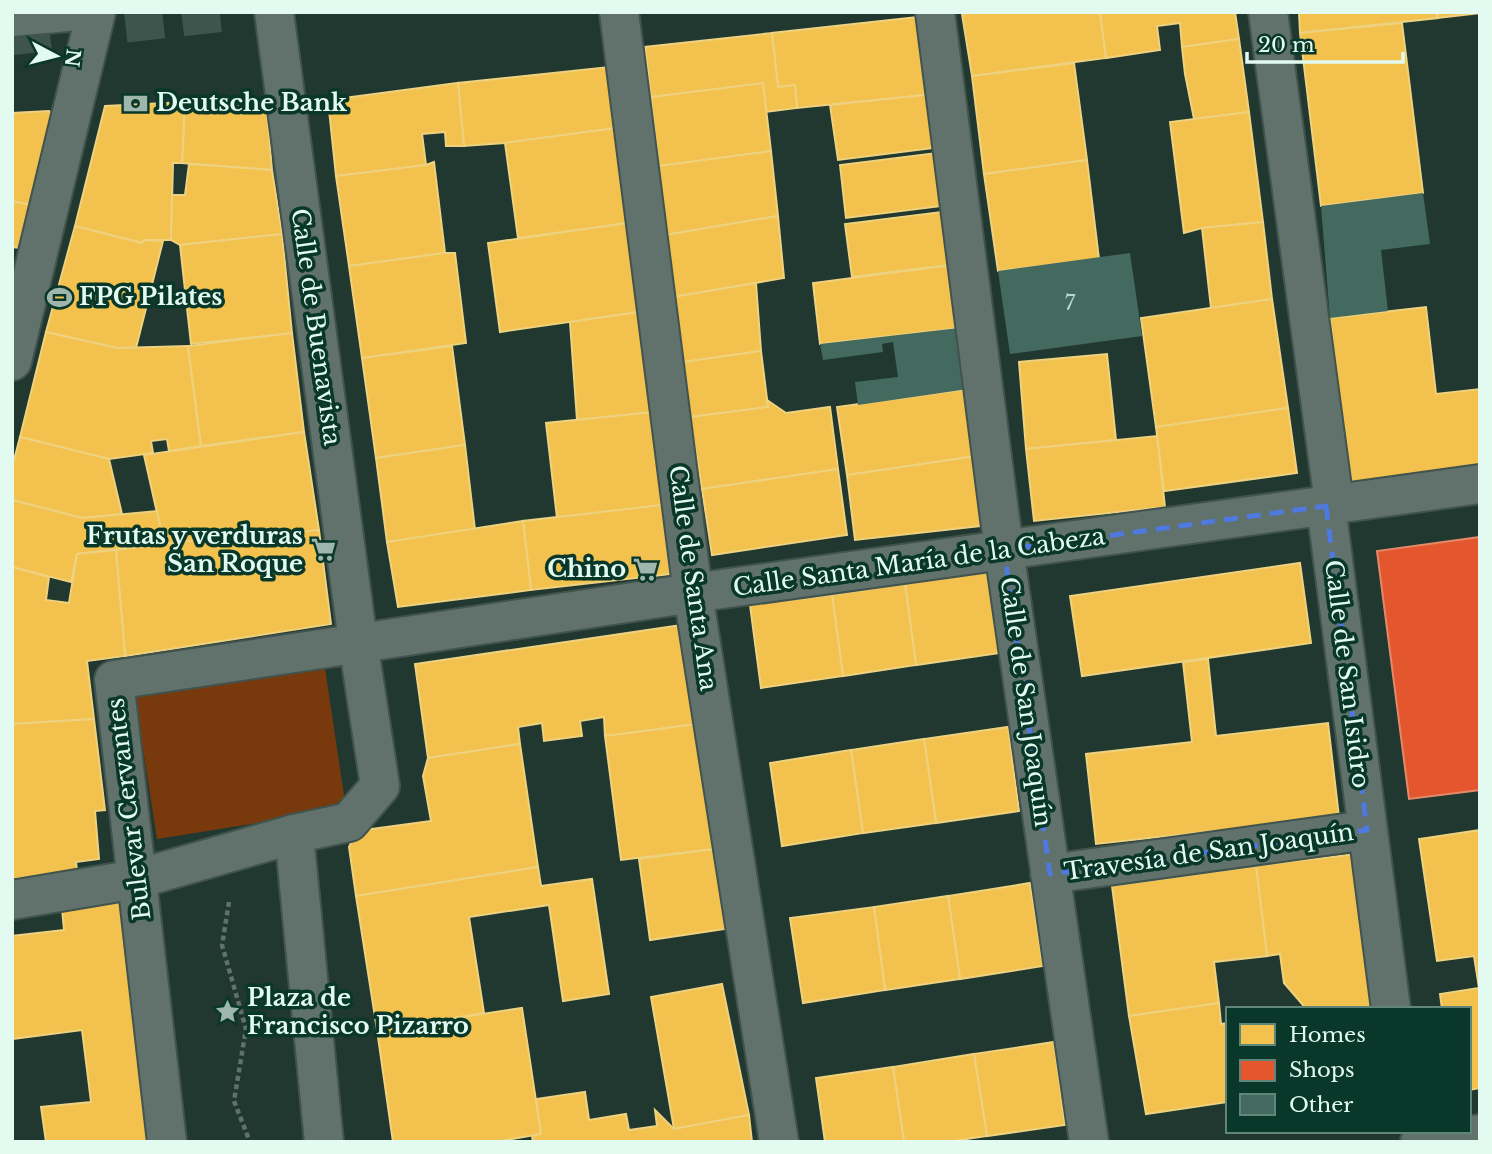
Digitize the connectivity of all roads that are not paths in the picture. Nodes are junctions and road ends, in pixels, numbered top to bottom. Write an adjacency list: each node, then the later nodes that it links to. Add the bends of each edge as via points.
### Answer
1 (67, 12): 7 (street)
2 (96, 12): 8 (street)
3 (274, 12): 13 (street, Calle de Buenavista)
4 (619, 12): 12 (street, Calle de Santa Ana)
5 (935, 12): 11 (street, Calle de San Joaquín)
6 (1268, 12): 10 (street, Calle de San Isidro)
7 (12, 17)
8 (12, 361)
9 (1480, 484): 10 (street, Calle Santa María de la Cabeza)
10 (1329, 497): 11 (street, Calle Santa María de la Cabeza); 14 (street, Calle de San Isidro)
11 (1004, 550): 12 (street, Calle Santa María de la Cabeza); 16 (street, Calle de San Joaquín)
12 (693, 593): 13 (street, Calle Santa María de la Cabeza); 23 (street, Calle de Santa Ana)
13 (358, 642): 15 (street, Calle de Buenavista, via 380,786 349,822); 17 (street, Bulevar Cervantes, via 114,680)
14 (1367, 830): 16 (street, Travesía de San Joaquín); 19 (street, Calle de San Isidro)
15 (294, 834): 17 (street, Calle de Buenavista); 22 (street)
16 (1050, 874): 24 (street, Calle de San Joaquín)
17 (137, 879): 18 (street, Calle de Buenavista); 21 (street, Bulevar Cervantes)
18 (12, 900)
19 (1391, 1007)
20 (1480, 1134): 25 (street)
21 (167, 1142)
22 (324, 1142)
23 (779, 1142)
24 (1089, 1142)
25 (1420, 1142)

